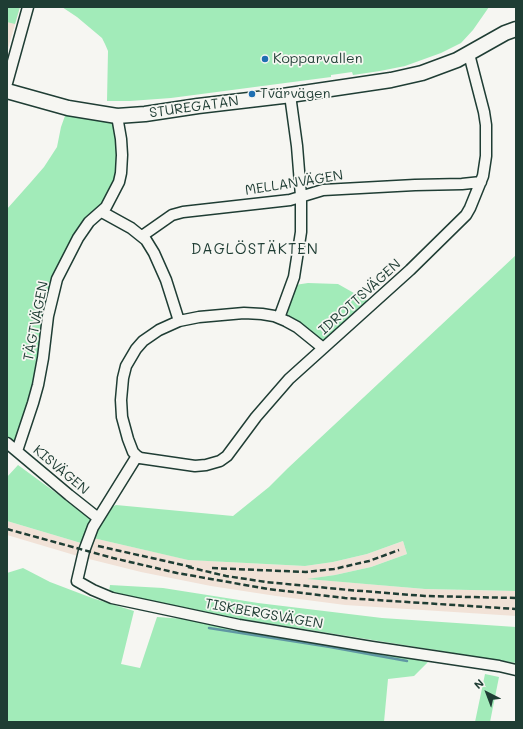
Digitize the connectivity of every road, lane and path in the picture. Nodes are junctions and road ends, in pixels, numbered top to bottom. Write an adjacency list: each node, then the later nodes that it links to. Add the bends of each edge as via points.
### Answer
1 (28, 7): 4 (street)
2 (516, 29): 3 (street, STUREGATAN)
3 (469, 54): 6 (street, STUREGATAN, via 422,73); 8 (street, IDROTTSVÄGEN, via 486,125 486,156)
4 (7, 83)
5 (7, 90): 7 (street, STUREGATAN, via 68,108)
6 (290, 95): 7 (street, STUREGATAN); 9 (street)
7 (117, 116): 10 (street, TÄGTVÄGEN, via 121,139 121,173 110,201)
8 (481, 182): 9 (street, MELLANVÄGEN, via 323,190); 14 (street, IDROTTSVÄGEN, via 466,215 410,270)
9 (300, 196): 11 (street, MELLANVÄGEN, via 290,200 179,213); 12 (street, via 301,232 298,258)
10 (102, 212): 11 (street); 16 (street, TÄGTVÄGEN, via 89,222 78,238 58,279 48,316 38,385)
11 (142, 236): 13 (street, via 159,263)
12 (279, 318): 13 (street, via 244,313); 14 (street, via 297,327)
13 (179, 321): 17 (street, via 143,341 126,366 122,412 128,439)
14 (323, 348): 17 (street, IDROTTSVÄGEN, via 281,387 225,458 195,466)
15 (7, 443): 16 (street, KISVÄGEN)
16 (17, 451): 18 (street, KISVÄGEN)
17 (137, 456): 18 (street)
18 (98, 518): 19 (street, TISKBERGSVÄGEN, via 84,551 77,581 112,598 246,626)
19 (516, 670)

